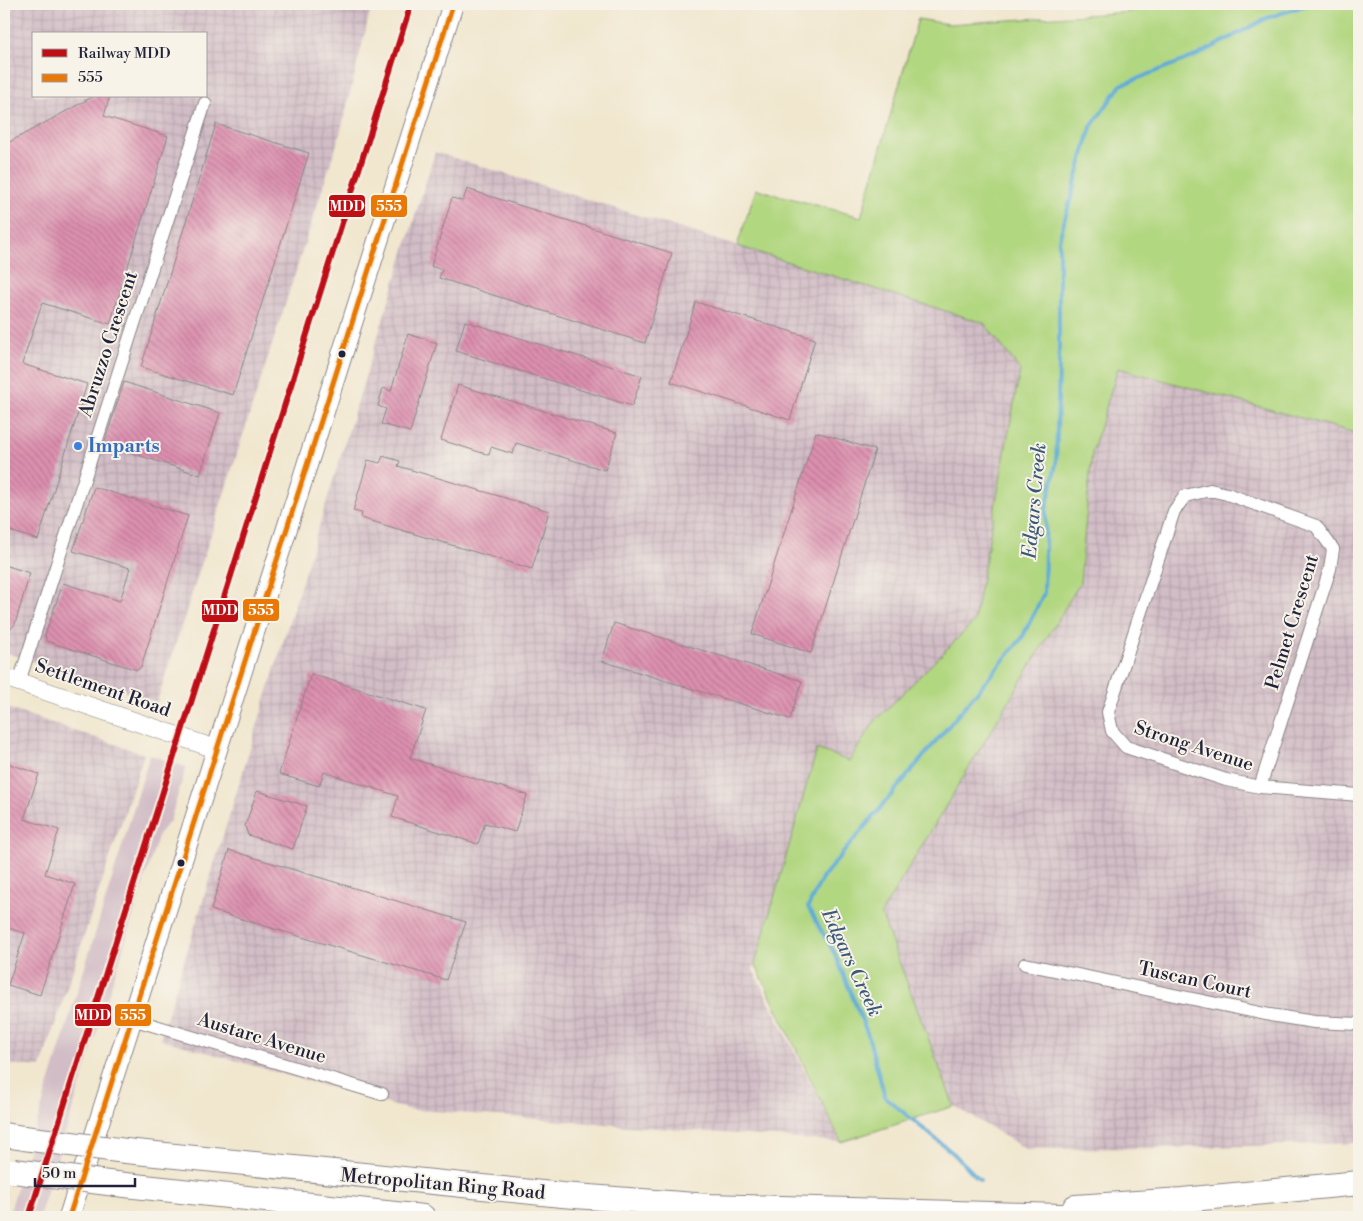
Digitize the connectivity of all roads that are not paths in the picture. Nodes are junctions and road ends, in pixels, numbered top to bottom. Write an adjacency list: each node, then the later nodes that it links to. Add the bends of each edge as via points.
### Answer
1 (452, 4): 5 (main road)
2 (205, 103): 3 (street, Abruzzo Crescent)
3 (11, 679): 5 (main road, Settlement Road)
4 (1112, 732): 6 (street, Strong Avenue, via 1126,747 1226,780); 6 (street, Pelmet Crescent, via 1108,712 1174,511 1185,496 1210,490 1316,526 1333,550 1330,569)
5 (216, 749): 9 (main road)
6 (1260, 787): 7 (street, Strong Avenue)
7 (1359, 795)
8 (1025, 964): 10 (street, Tuscan Court, via 1270,1015 1314,1022)
9 (132, 1019): 11 (street, Austarc Avenue); 16 (main road)
10 (1359, 1024)
11 (382, 1094)
12 (14, 1137): 15 (highway, Metropolitan Ring Road, bridge, via 562,1195 708,1206)
13 (9, 1170): 17 (highway, Metropolitan Ring Road, bridge)
14 (1359, 1183): 15 (highway)
15 (975, 1215): 18 (highway, Metropolitan Ring Road)
16 (69, 1217)
17 (423, 1217)
18 (1095, 1217)

